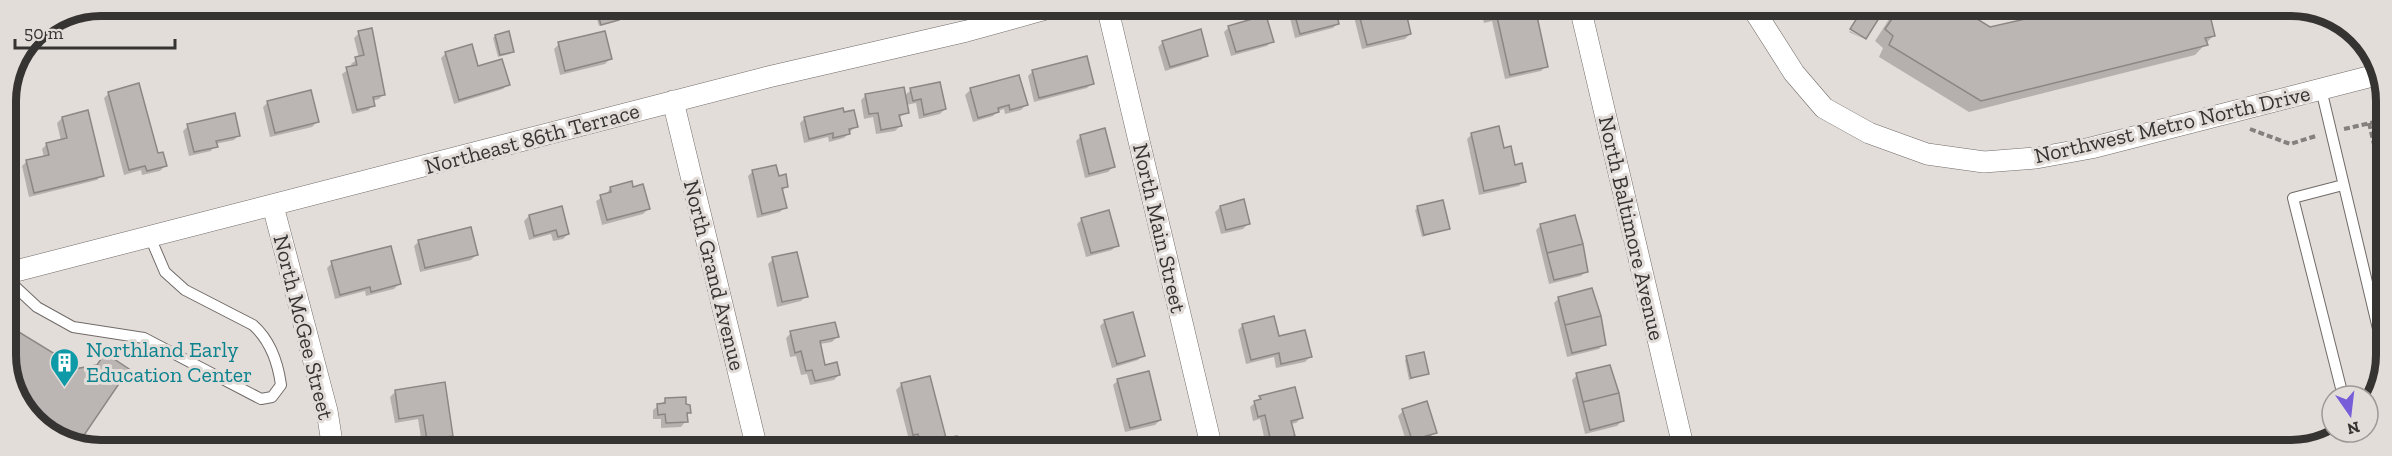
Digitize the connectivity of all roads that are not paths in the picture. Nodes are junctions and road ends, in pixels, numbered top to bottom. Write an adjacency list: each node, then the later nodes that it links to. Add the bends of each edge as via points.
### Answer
1 (1017, 17): 7 (street, Northeast 86th Terrace)
2 (1110, 17): 17 (street, North Main Street)
3 (1582, 17): 18 (street, North Baltimore Avenue)
4 (1758, 17): 6 (street, Northwest Metro North Drive, via 1794,74 1824,108 1869,133 1927,154 1984,162 2091,148)
5 (2372, 76): 6 (street, Northwest Metro North Drive)
6 (2321, 89): 8 (lane)
7 (673, 101): 9 (street, Northeast 86th Terrace); 16 (street, North Grand Avenue)
8 (2343, 186): 13 (lane); 14 (lane, via 2293,198)
9 (273, 206): 10 (street, Northeast 86th Terrace); 15 (street, North McGee Street)
10 (150, 237): 11 (street, Northeast 86th Terrace); 12 (lane, via 165,272 185,290 254,325 263,334 278,365 281,386 272,397 261,399 144,338 73,327 36,307)
11 (16, 271)
12 (16, 288)
13 (2376, 321)
14 (2340, 384)
15 (332, 440)
16 (756, 440)
17 (1210, 440)
18 (1682, 440)

